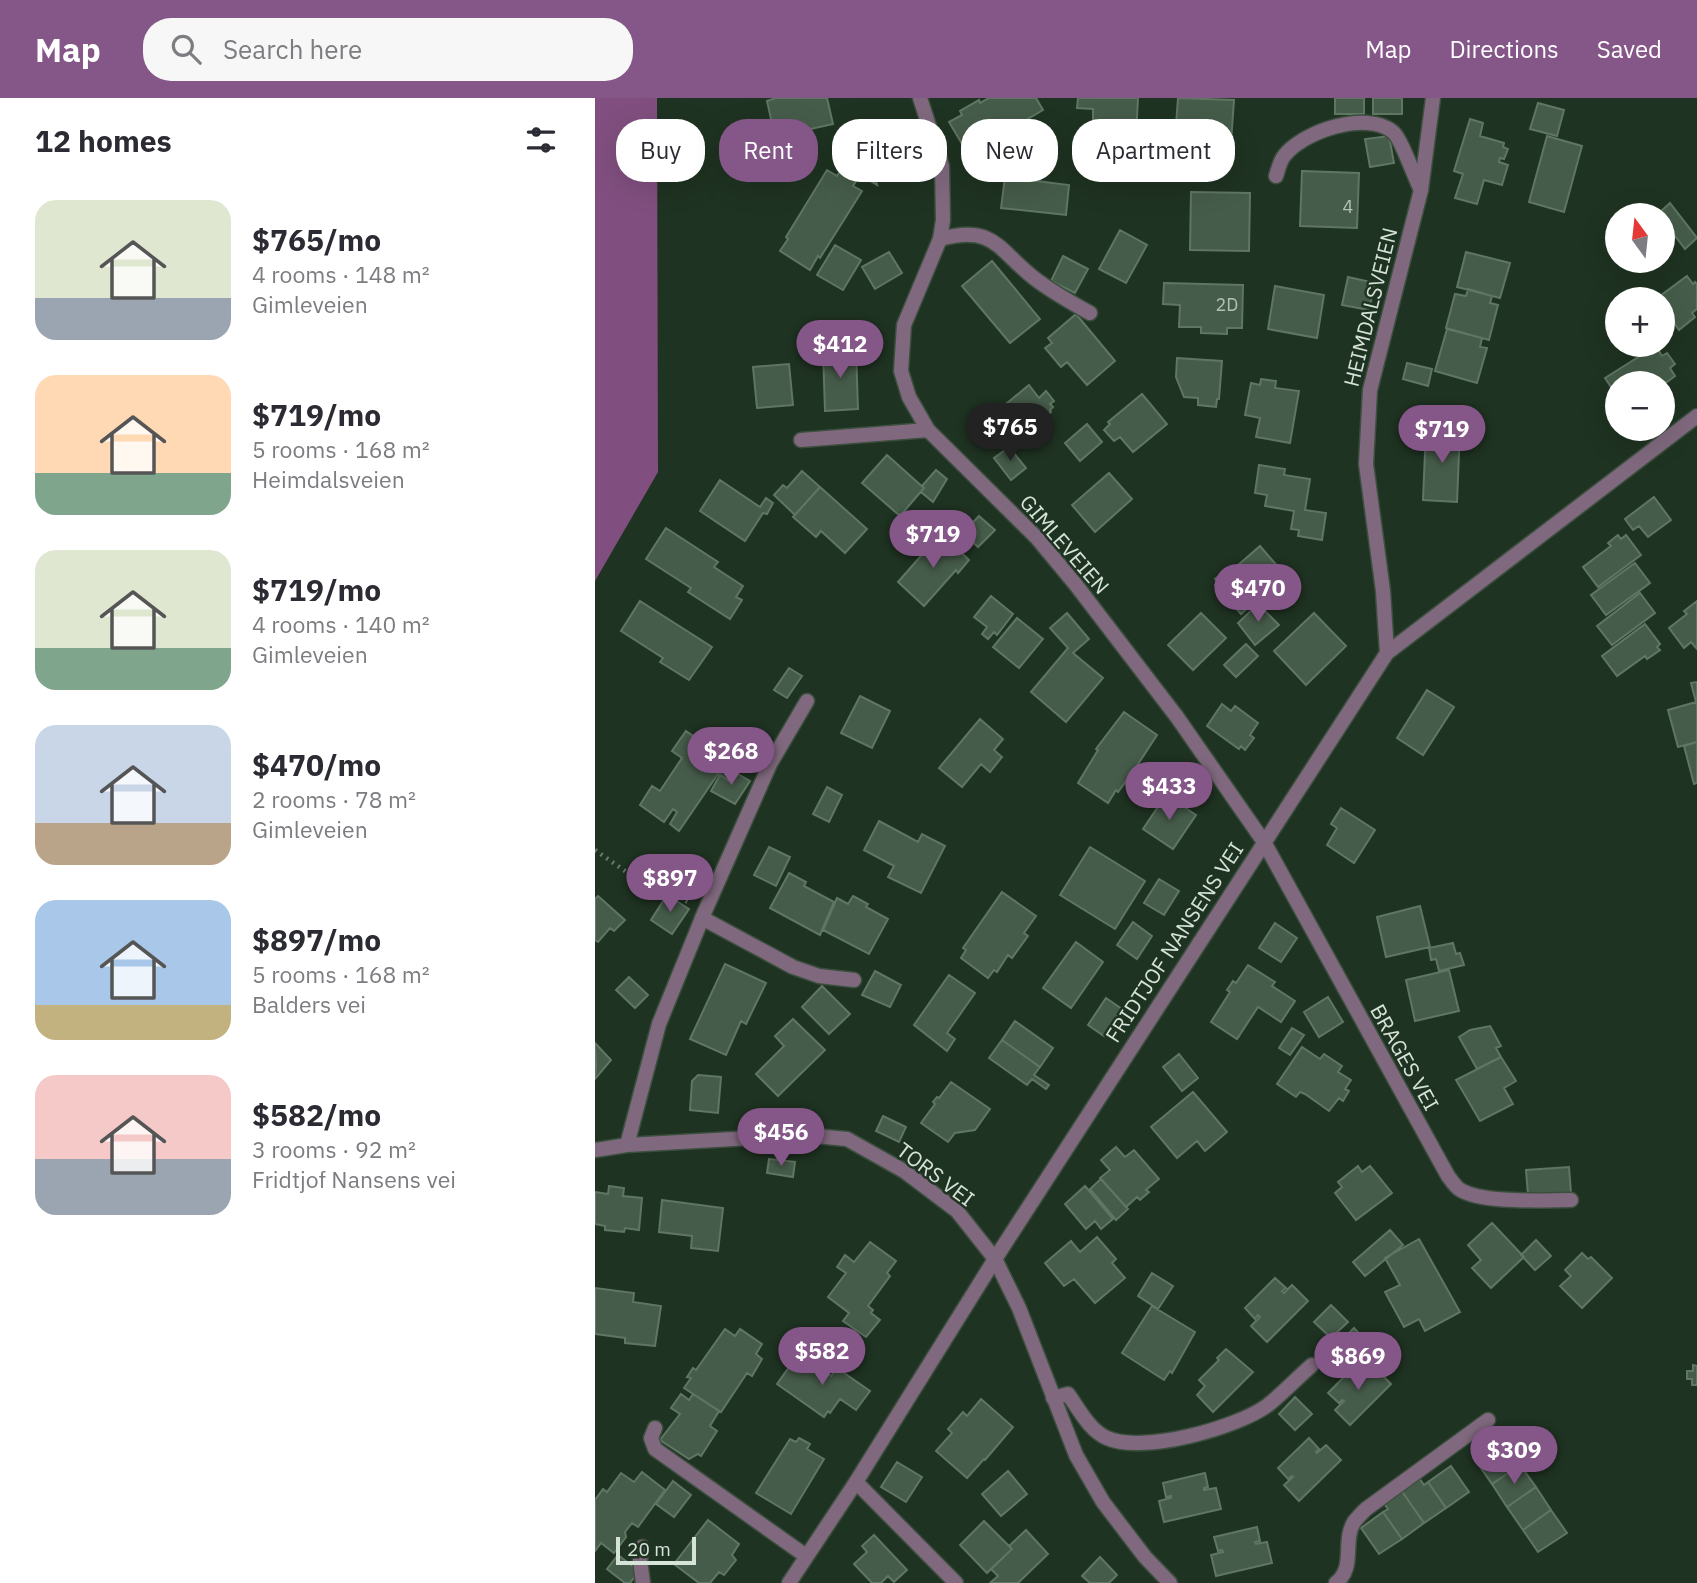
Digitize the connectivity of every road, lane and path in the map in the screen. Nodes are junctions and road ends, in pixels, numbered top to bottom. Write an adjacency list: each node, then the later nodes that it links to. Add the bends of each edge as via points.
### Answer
1 (920, 98): 5 (street, GIMLEVEIEN, via 942,166)
2 (1433, 98): 4 (street, HEIMDALSVEIEN)
3 (1276, 176): 4 (street, via 1284,156 1320,131 1339,125 1378,124 1395,133)
4 (1420, 190): 10 (street, HEIMDALSVEIEN, via 1370,390 1366,464)
5 (940, 239): 6 (street, via 969,234 993,241 1059,297); 8 (street, GIMLEVEIEN, via 904,325 901,370 909,397)
6 (1090, 313)
7 (1697, 416): 10 (street, FRIDTJOF NANSENS VEI)
8 (928, 430): 9 (street); 12 (street, GIMLEVEIEN, via 1037,538 1076,585 1177,717)
9 (801, 440)
10 (1387, 653): 12 (street, FRIDTJOF NANSENS VEI)
11 (807, 701): 14 (street, via 770,764)
12 (1264, 842): 18 (street, BRAGES VEI, via 1433,1153 1458,1188 1521,1200); 19 (street, FRIDTJOF NANSENS VEI)
13 (595, 850): 14 (path, via 645,885 668,891)
14 (703, 914): 15 (street, via 793,967); 16 (street, via 659,1024)
15 (854, 980)
16 (627, 1145): 17 (street, TORS VEI); 19 (street, TORS VEI, via 804,1135 847,1139 904,1171 957,1211)
17 (595, 1150)
18 (1571, 1200)
19 (995, 1259): 21 (street, TORS VEI); 24 (street, FRIDTJOF NANSENS VEI)
20 (1312, 1365): 21 (street, via 1266,1406 1230,1426 1147,1444 1107,1438 1091,1426 1068,1394)
21 (1053, 1398): 30 (street, TORS VEI, via 1076,1455 1103,1502)
22 (1488, 1419): 31 (street, via 1366,1509 1354,1523 1348,1567)
23 (655, 1428): 26 (street, via 651,1438 655,1449)
24 (856, 1482): 26 (street, FRIDTJOF NANSENS VEI); 29 (street)
25 (642, 1547): 27 (street)
26 (806, 1556): 28 (street, FRIDTJOF NANSENS VEI)
27 (643, 1583)
28 (789, 1583)
29 (956, 1583)
30 (1171, 1583)
31 (1336, 1583)

